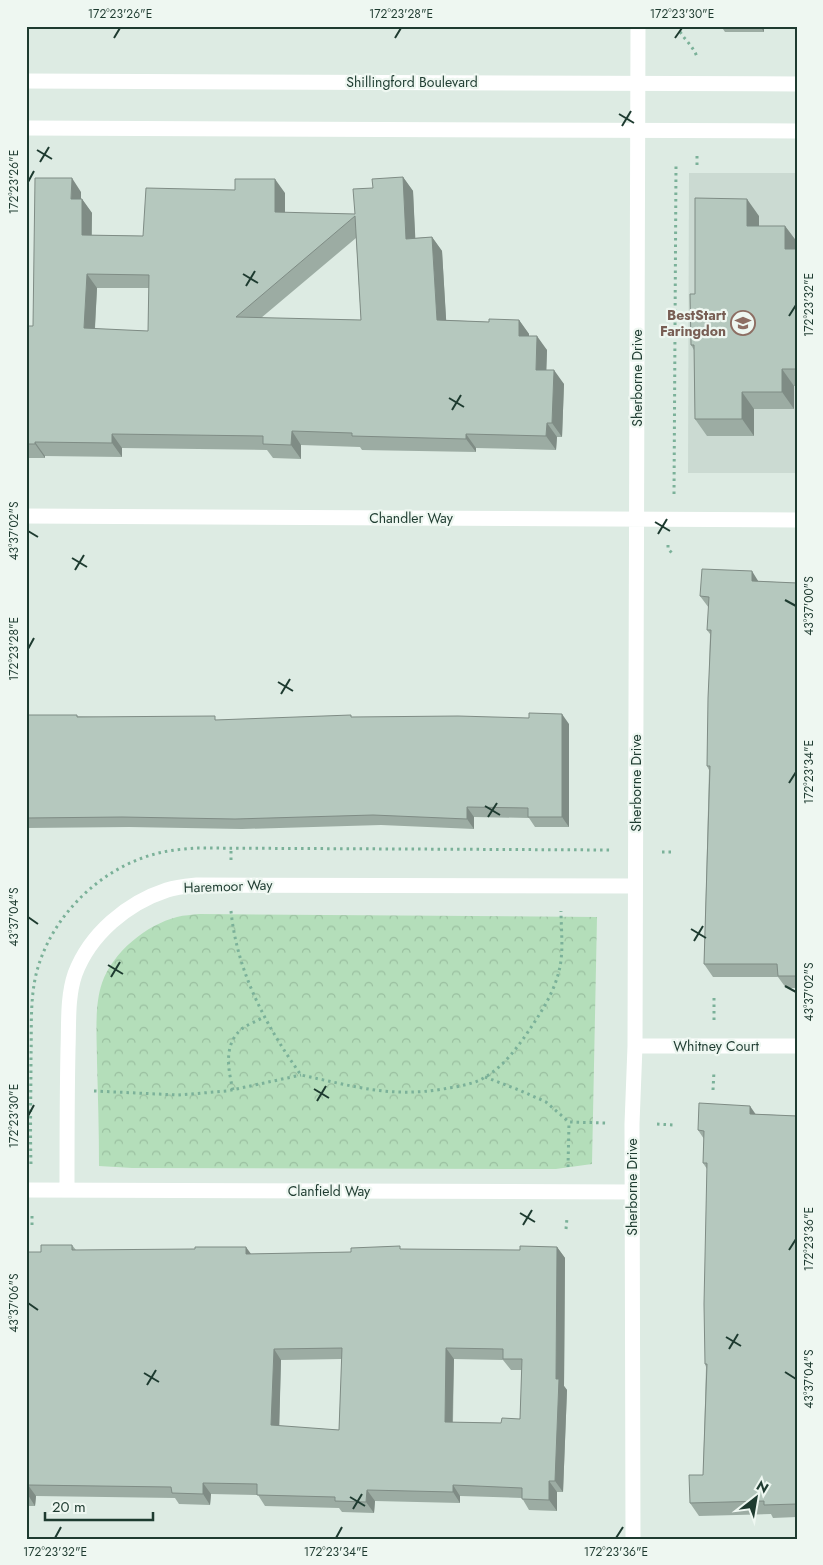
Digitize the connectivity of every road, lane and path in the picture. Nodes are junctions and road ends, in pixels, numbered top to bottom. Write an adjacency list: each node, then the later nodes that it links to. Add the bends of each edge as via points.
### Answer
1 (638, 26): 3 (street, Sherborne Drive)
2 (26, 81): 3 (street, Shillingford Boulevard)
3 (638, 83): 4 (street, Shillingford Boulevard); 6 (street, Sherborne Drive)
4 (797, 84)
5 (26, 128): 6 (street)
6 (638, 130): 7 (street); 11 (street, Sherborne Drive)
7 (797, 131)
8 (676, 165): 9 (path)
9 (674, 491)
10 (26, 516): 11 (street, Chandler Way)
11 (637, 520): 12 (street, Chandler Way); 15 (street, Sherborne Drive)
12 (797, 520)
13 (231, 848): 14 (path); 17 (path); 25 (path, via 172,850 131,862 96,883 73,906 52,934 38,965 32,999)
14 (559, 850): 15 (path); 18 (path)
15 (635, 851): 16 (path); 19 (street, Sherborne Drive)
16 (673, 852)
17 (231, 884): 18 (street, Haremoor Way); 20 (path, via 237,951); 26 (street, Haremoor Way, via 169,889 120,914 100,933 84,954 74,975)
18 (560, 886): 19 (street, Haremoor Way); 24 (path, via 561,954 553,987 520,1044 502,1064)
19 (634, 886): 21 (street, Sherborne Drive)
20 (264, 1017): 23 (path); 27 (path, via 234,1036 228,1071)
21 (635, 1046): 22 (street, Whitney Court); 28 (street, Sherborne Drive)
22 (797, 1046)
23 (301, 1076): 24 (path, via 365,1090 406,1094 454,1088); 27 (path)
24 (484, 1077): 28 (path, via 546,1102 569,1122)
25 (31, 1089): 26 (path); 30 (path)
26 (67, 1090): 27 (path, via 178,1095); 31 (street, Haremoor Way)
27 (233, 1090)
28 (632, 1124): 29 (path); 32 (street, Sherborne Drive)
29 (673, 1125)
30 (29, 1190): 31 (street, Clanfield Way); 33 (path)
31 (67, 1190): 32 (street, Clanfield Way)
32 (632, 1192): 34 (street, Sherborne Drive)
33 (32, 1227)
34 (633, 1539)

